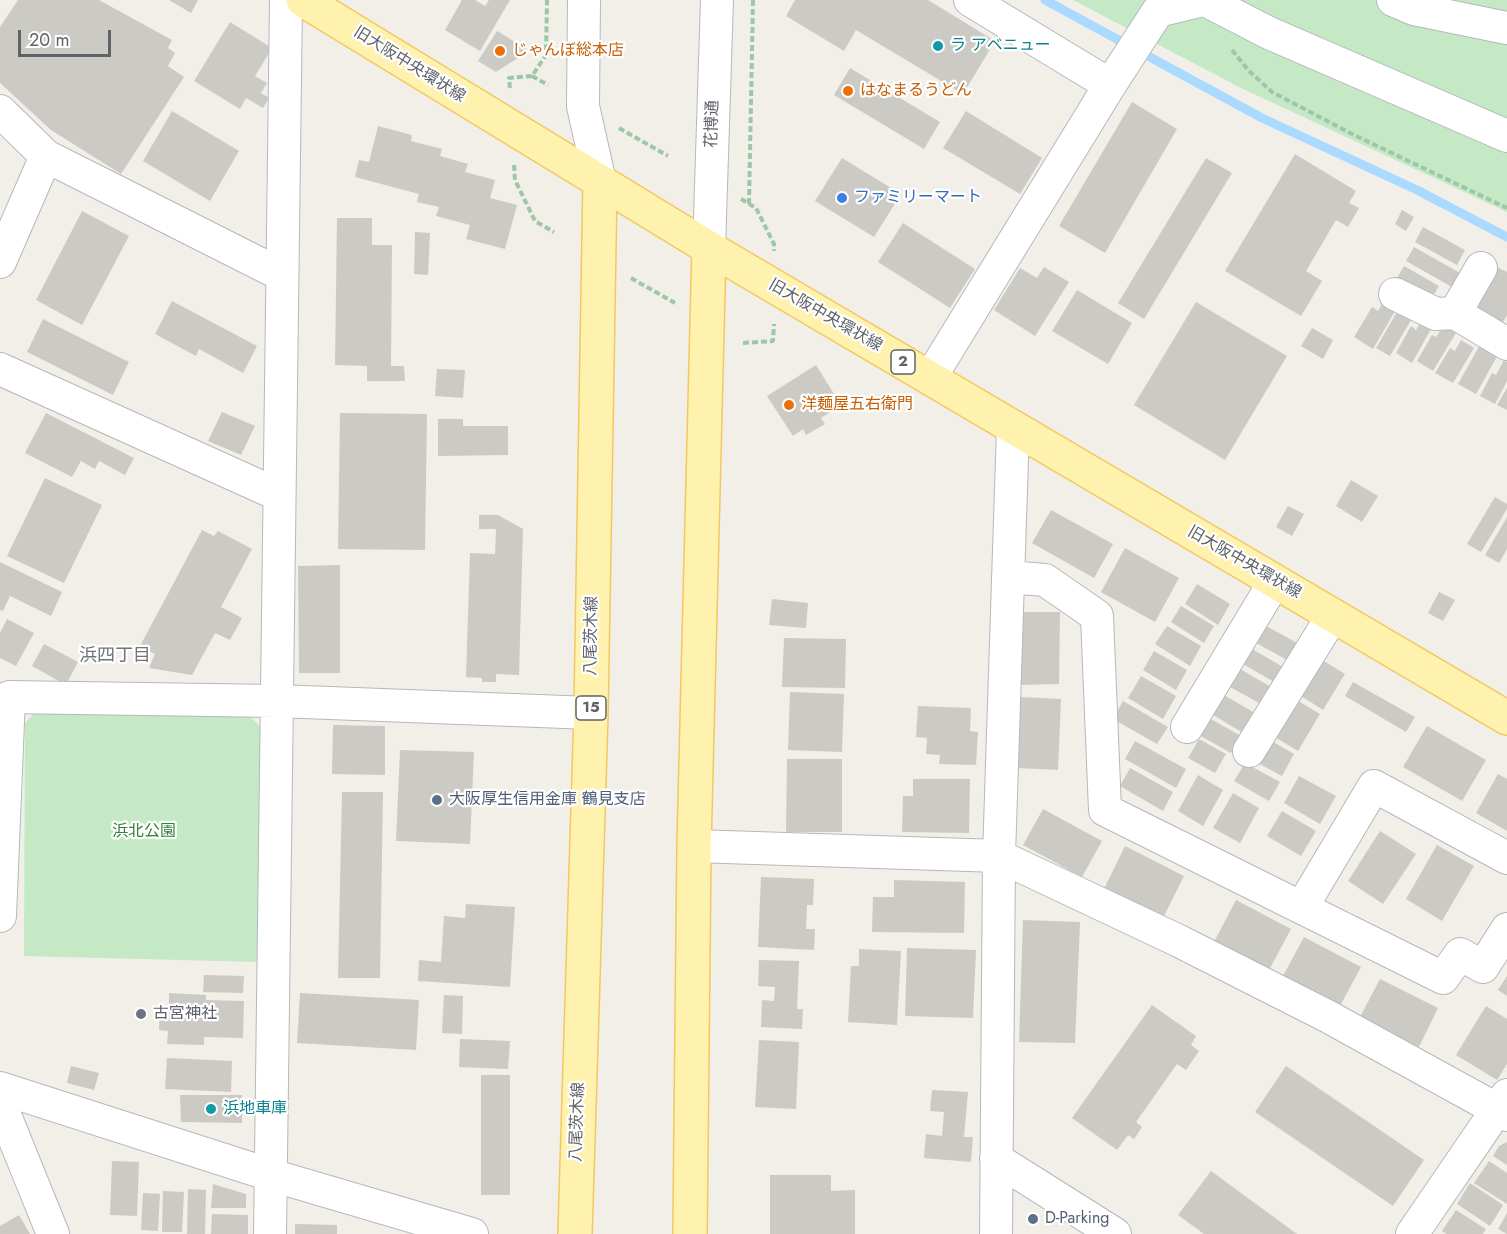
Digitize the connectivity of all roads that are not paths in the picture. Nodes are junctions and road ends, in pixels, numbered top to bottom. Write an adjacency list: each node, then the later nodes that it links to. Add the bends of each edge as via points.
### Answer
1 (286, 0): 17 (street)
2 (303, 0): 13 (main road, 旧大阪中央環状線 / 2)
3 (584, 0): 13 (street, via 583,106)
4 (717, 0): 14 (street, 花博通)
5 (970, 0): 9 (street)
6 (1204, 0): 9 (street, via 1158,11); 11 (street, via 1269,33)
7 (1393, 0): 8 (street, via 1414,9)
8 (1507, 28)
9 (1115, 77): 22 (street)
10 (0, 111): 12 (street)
11 (1507, 136)
12 (46, 156): 15 (street); 17 (street)
13 (600, 182): 14 (main road, 旧大阪中央環状線 / 2); 30 (main road, 八尾茨木線 / 15)
14 (709, 248): 22 (main road, 旧大阪中央環状線 / 2); 34 (main road)
15 (0, 262)
16 (1480, 267): 19 (street)
17 (282, 275): 24 (street)
18 (1395, 294): 19 (street, via 1436,314)
19 (1455, 313): 20 (street)
20 (1507, 344)
21 (2, 376): 24 (street)
22 (930, 378): 23 (main road, 旧大阪中央環状線 / 2)
23 (1013, 428): 25 (street); 26 (main road, 旧大阪中央環状線 / 2)
24 (279, 495): 29 (street)
25 (1008, 577): 35 (street); 37 (street, via 1045,580 1097,616 1105,810)
26 (1275, 581): 27 (main road, 旧大阪中央環状線 / 2); 32 (street)
27 (1333, 615): 31 (main road, 旧大阪中央環状線 / 2); 33 (street)
28 (4, 693): 29 (street); 38 (street)
29 (277, 701): 30 (street); 44 (street)
30 (591, 713): 48 (main road, 八尾茨木線 / 15)
31 (1507, 718)
32 (1187, 727)
33 (1249, 751)
34 (693, 846): 35 (street); 49 (main road)
35 (999, 856): 42 (street, via 1179,941); 43 (street)
36 (1507, 858): 37 (street, via 1374,786)
37 (1302, 908): 39 (street, via 1443,978 1460,954 1483,967)
38 (0, 916)
39 (1507, 929)
40 (0, 1088): 44 (street)
41 (0, 1103): 45 (street)
42 (1504, 1106): 52 (street)
43 (996, 1159): 50 (street); 51 (street)
44 (271, 1175): 46 (street); 47 (street)
45 (53, 1234)
46 (270, 1234)
47 (472, 1234)
48 (575, 1234)
49 (690, 1234)
50 (996, 1234)
51 (1115, 1234)
52 (1412, 1234)

